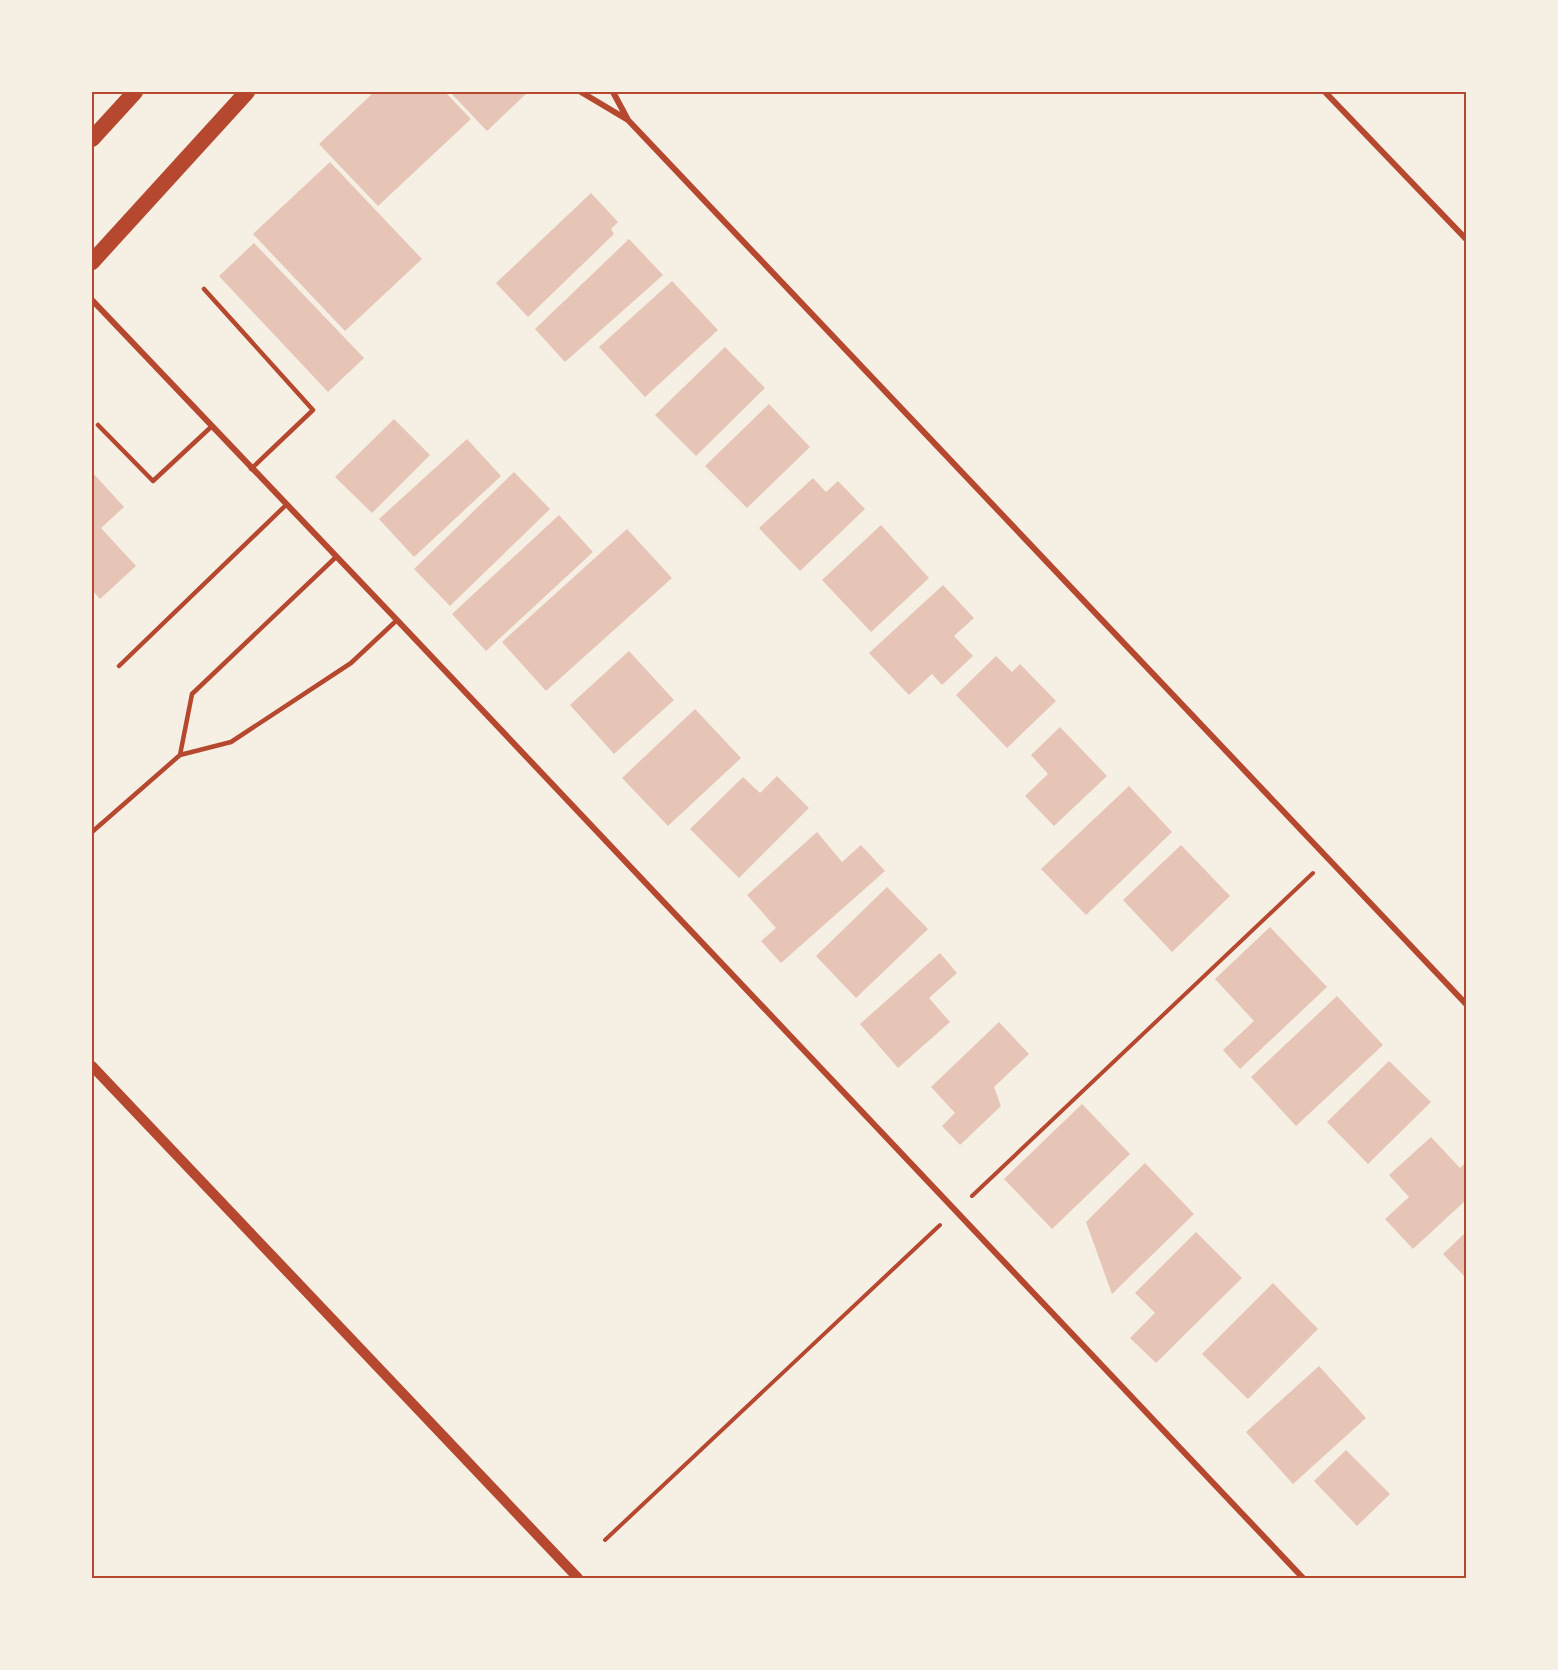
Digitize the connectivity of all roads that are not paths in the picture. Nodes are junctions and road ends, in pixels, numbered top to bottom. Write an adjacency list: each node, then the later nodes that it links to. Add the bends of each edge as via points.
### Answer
1 (135, 92): 7 (highway)
2 (247, 92): 9 (highway)
3 (580, 92): 6 (street)
4 (613, 92): 6 (street)
5 (1325, 92): 8 (street)
6 (628, 120): 21 (street)
7 (92, 139)
8 (1467, 239)
9 (92, 262)
10 (204, 289): 14 (lane, via 313,410)
11 (92, 300): 13 (street)
12 (98, 425): 13 (lane, via 153,481)
13 (211, 427): 14 (street)
14 (251, 469): 15 (street)
15 (286, 505): 16 (street); 18 (lane)
16 (336, 557): 17 (street); 19 (lane, via 192,694)
17 (397, 620): 19 (lane, via 351,663 231,742); 24 (street)
18 (119, 666)
19 (180, 755): 20 (lane)
20 (92, 832)
21 (1467, 1004)
22 (92, 1066): 23 (street)
23 (578, 1578)
24 (1303, 1578)

